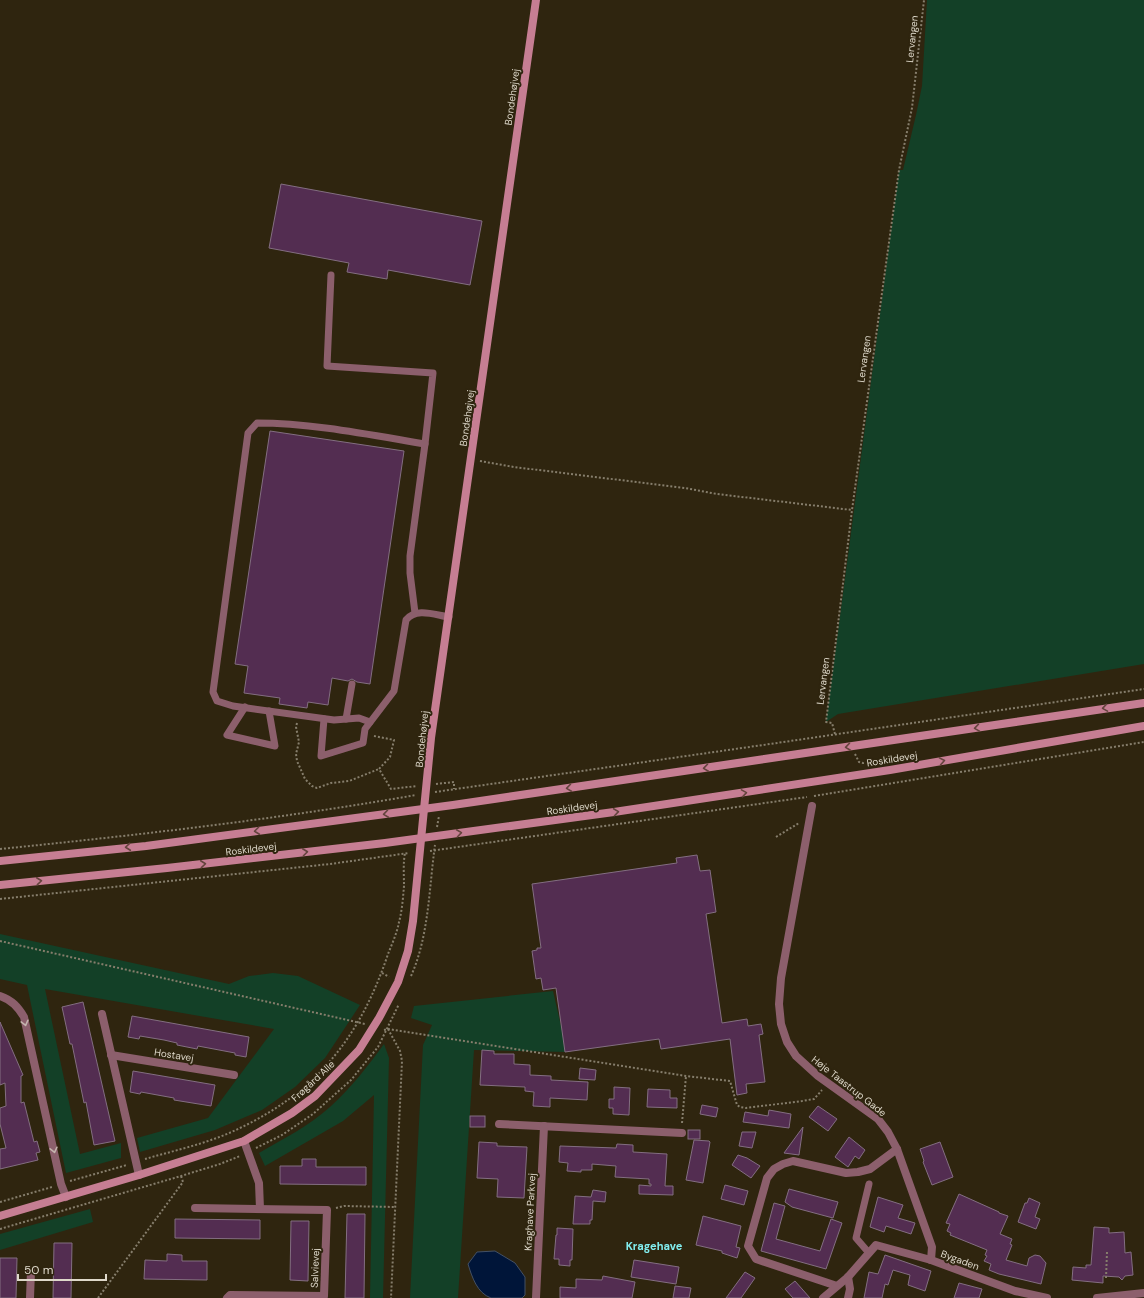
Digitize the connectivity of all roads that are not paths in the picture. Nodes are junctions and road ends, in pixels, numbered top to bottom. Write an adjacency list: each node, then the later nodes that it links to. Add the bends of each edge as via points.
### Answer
1 (536, 0): 5 (main road, Bondehøjvej)
2 (331, 275): 3 (lane, via 327,366 433,373)
3 (425, 444): 4 (lane, via 410,556); 8 (lane, via 281,423 257,423 248,433 213,692 217,701)
4 (415, 613): 5 (lane); 12 (lane, via 409,616 405,624 394,691)
5 (449, 617): 15 (main road, Bondehøjvej, via 431,738)
6 (352, 684): 11 (lane)
7 (1144, 703): 15 (main road, Roskildevej, one-way to 15)
8 (245, 707): 9 (lane); 9 (lane, via 227,736 275,746)
9 (269, 711): 10 (lane)
10 (324, 719): 11 (lane); 12 (lane, via 321,756 363,743 365,729)
11 (346, 719): 12 (lane, via 359,718)
12 (370, 722)
13 (1144, 726): 16 (main road, Roskildevej, one-way to 13, via 858,775)
14 (812, 806): 27 (street, Høje Taastrup Gade, via 781,978 781,1024 787,1042 796,1056 818,1076 878,1119)
15 (424, 809): 16 (main road, Bondehøjvej); 17 (main road, Roskildevej, one-way to 17, via 146,846)
16 (421, 839): 18 (main road, Roskildevej, one-way to 16); 26 (main road, Frøgård Alle, via 408,951 398,982 374,1026 359,1050 315,1096 292,1113)
17 (0, 861)
18 (0, 885)
19 (0, 996): 30 (street, one-way to 30, via 18,1006 24,1017)
20 (102, 1014): 21 (street)
21 (111, 1055): 22 (street, Hostavej); 28 (street)
22 (234, 1075)
23 (499, 1124): 24 (street)
24 (544, 1126): 25 (street); 43 (street, Kraghave Parkvej)
25 (682, 1133)
26 (244, 1141): 28 (main road, Frøgård Alle); 32 (street, via 259,1183)
27 (897, 1149): 35 (street, Høje Taastrup Gade, via 932,1247); 38 (street, via 870,1170 846,1173 793,1161 774,1169 767,1178 748,1246 756,1260)
28 (138, 1175): 30 (main road, Frøgård Alle)
29 (869, 1184): 34 (lane, via 856,1238)
30 (66, 1197): 33 (main road, Frøgård Alle)
31 (195, 1208): 32 (street)
32 (260, 1209): 42 (street, Salvievej, via 327,1210 324,1296 230,1295)
33 (0, 1216)
34 (869, 1253): 35 (street, Bygaden, via 876,1245); 37 (street, Bygaden)
35 (931, 1260): 46 (street, Bygaden)
36 (31, 1271): 41 (street)
37 (848, 1277): 38 (street, Bygaden); 45 (street)
38 (837, 1286): 44 (street, Bygaden)
39 (1144, 1294): 40 (street)
40 (1130, 1297): 48 (street)
41 (30, 1298)
42 (227, 1298)
43 (536, 1298)
44 (823, 1298)
45 (848, 1298)
46 (1042, 1298): 47 (street, Bygaden)
47 (1047, 1298)
48 (1097, 1298)

